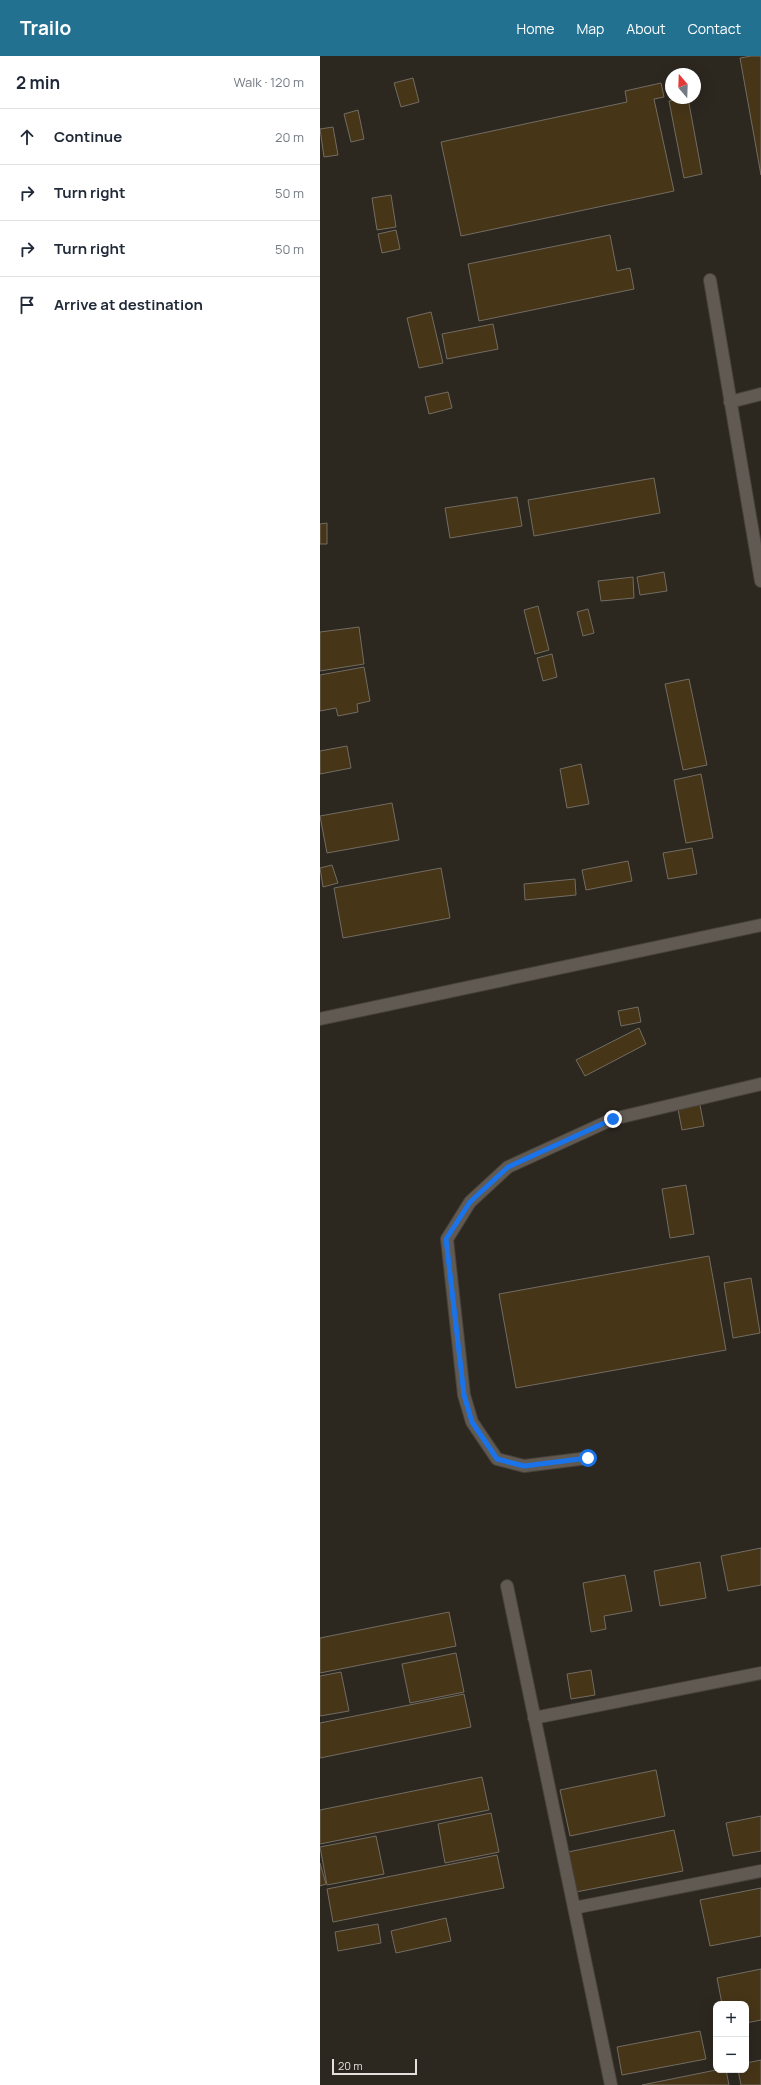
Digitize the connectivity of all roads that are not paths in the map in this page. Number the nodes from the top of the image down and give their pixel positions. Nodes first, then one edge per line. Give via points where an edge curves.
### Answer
1 (710, 280) dead end
2 (761, 394) edge
3 (730, 402) junction
4 (761, 581) edge
5 (761, 926) edge
6 (320, 1019) edge
7 (761, 1084) edge
8 (588, 1458) dead end
9 (507, 1586) dead end
10 (761, 1673) edge
11 (534, 1718) junction
12 (761, 1871) edge
13 (574, 1908) junction
14 (611, 2085) edge

1 - 3 street
2 - 3 street
3 - 4 street
5 - 6 street
7 - 8 street via 613,1119 508,1167 470,1202 446,1239 464,1395 472,1422 497,1459 524,1466
9 - 11 street
10 - 11 street
11 - 13 street
12 - 13 street
13 - 14 street

